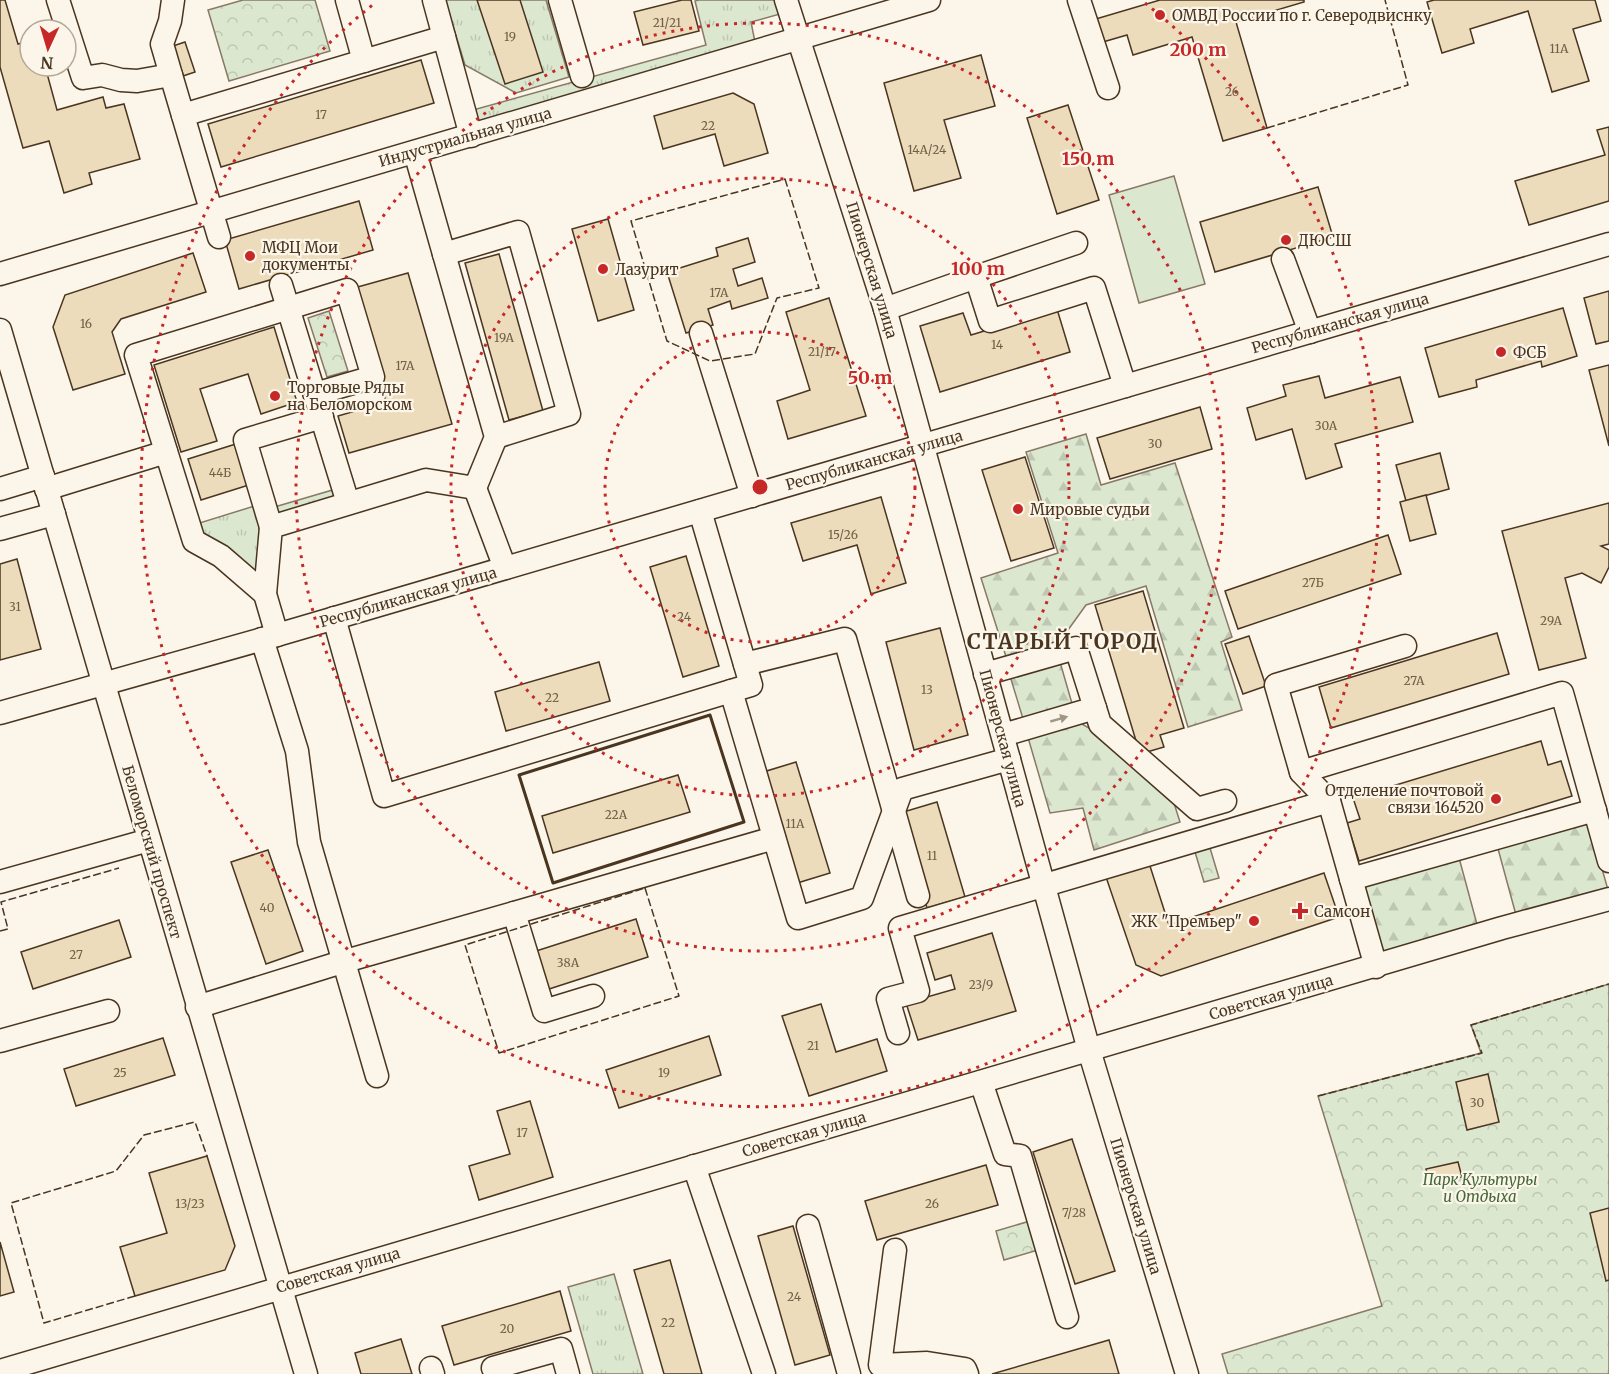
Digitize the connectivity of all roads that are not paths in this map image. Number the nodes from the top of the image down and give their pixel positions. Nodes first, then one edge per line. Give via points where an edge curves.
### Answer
1 (58, 0) edge
2 (173, 0) edge
3 (347, 0) edge
4 (434, 0) edge
5 (560, 0) edge
6 (786, 0) edge
7 (929, 0) edge
8 (1079, 0) edge
9 (444, 37) junction
10 (798, 39) junction
11 (363, 61) junction
12 (171, 75) junction
13 (582, 76) dead end
14 (1108, 88) dead end
15 (183, 115) junction
16 (471, 136) junction
17 (415, 152) junction
18 (211, 211) junction
19 (219, 237) dead end
20 (1076, 243) dead end
21 (1609, 244) edge
22 (444, 254) junction
23 (1283, 259) dead end
24 (0, 274) edge
25 (976, 277) junction
26 (281, 285) dead end
27 (288, 308) junction
28 (885, 309) junction
29 (0, 330) edge
30 (1310, 332) junction
31 (701, 333) dead end
32 (1125, 387) junction
33 (315, 394) junction
34 (322, 417) junction
35 (496, 437) junction
36 (922, 446) junction
37 (166, 452) junction
38 (44, 483) junction
39 (475, 488) junction
40 (0, 489) edge
41 (752, 496) junction
42 (348, 503) junction
43 (700, 511) junction
44 (54, 514) junction
45 (271, 527) junction
46 (0, 529) edge
47 (505, 568) junction
48 (265, 594) junction
49 (334, 618) junction
50 (270, 637) junction
51 (1405, 646) dead end
52 (745, 664) junction
53 (986, 674) junction
54 (103, 684) junction
55 (731, 691) junction
56 (1095, 708) junction
57 (0, 713) edge
58 (1002, 735) junction
59 (1009, 759) junction
60 (1301, 772) junction
61 (895, 789) junction
62 (1225, 801) dead end
63 (1329, 801) junction
64 (1595, 810) junction
65 (894, 811) junction
66 (774, 838) junction
67 (149, 840) junction
68 (1609, 861) edge
69 (1351, 879) junction
70 (0, 882) edge
71 (1044, 885) junction
72 (918, 896) dead end
73 (1609, 899) edge
74 (514, 913) junction
75 (342, 962) junction
76 (1376, 967) junction
77 (593, 996) dead end
78 (197, 1007) junction
79 (108, 1011) dead end
80 (898, 1033) dead end
81 (0, 1041) edge
82 (1089, 1050) junction
83 (377, 1076) dead end
84 (981, 1082) junction
85 (694, 1166) junction
86 (808, 1226) dead end
87 (895, 1250) dead end
88 (280, 1287) junction
89 (1067, 1317) dead end
90 (493, 1368) dead end
91 (881, 1370) edge
92 (0, 1371) edge
93 (306, 1374) edge
94 (568, 1374) edge
95 (764, 1374) edge
96 (850, 1374) edge
97 (967, 1374) edge
98 (1187, 1374) edge

1 - 12 street via 83,78 102,75 136,81
2 - 12 street via 162,44
3 - 11 street
4 - 9 street
5 - 13 street
6 - 10 street, Пионерская улица
7 - 10 street, Индустриальная улица
8 - 14 street
9 - 11 street
9 - 16 street
10 - 16 street, Индустриальная улица
10 - 28 street, Пионерская улица
11 - 15 street
12 - 15 street
15 - 18 street
16 - 17 street, Индустриальная улица
17 - 18 street, Индустриальная улица
17 - 22 street
18 - 19 street
18 - 24 street, Индустриальная улица
20 - 25 street
21 - 30 street, Республиканская улица
22 - 35 street
22 - 35 street via 518,232 569,414
23 - 30 street
25 - 28 street
25 - 32 street via 990,321 1094,288
26 - 27 street
27 - 33 street
27 - 33 street via 347,290 373,377
27 - 37 street via 136,355
28 - 36 street, Пионерская улица
29 - 38 street, Беломорский проспект
30 - 32 street, Республиканская улица
31 - 41 street
32 - 36 street, Республиканская улица
33 - 34 street
34 - 42 street
34 - 45 street via 244,440
35 - 39 street
36 - 41 street, Республиканская улица
36 - 53 street, Пионерская улица
37 - 38 street
37 - 48 street via 194,541 221,556
38 - 40 street
38 - 44 street, Беломорский проспект
39 - 42 street via 426,480
39 - 47 street
41 - 43 street, Республиканская улица
42 - 45 street
43 - 47 street, Республиканская улица
43 - 52 street
44 - 46 street
44 - 54 street, Беломорский проспект
45 - 48 street
47 - 49 street, Республиканская улица
48 - 50 street
49 - 50 street, Республиканская улица
49 - 55 street via 384,796
50 - 54 street, Республиканская улица
50 - 75 street via 297,751 309,842
51 - 60 street via 1276,685
52 - 55 street via 751,685
52 - 61 street via 845,639
53 - 56 street via 1076,648
53 - 58 street, Пионерская улица
54 - 57 street, Республиканская улица
54 - 67 street, Беломорский проспект
55 - 66 street
58 -> 56 street
56 - 62 street via 1100,724 1197,809
58 - 59 street, Пионерская улица
59 - 61 street
59 - 71 street, Пионерская улица
60 - 63 street
60 - 64 street via 1562,693
61 - 65 street
63 - 69 street
63 - 71 street
64 - 68 street
64 - 69 street
65 - 66 street via 862,898 798,918
65 - 72 street
66 - 74 street
67 - 70 street
67 - 78 street, Беломорский проспект
69 - 76 street
71 - 80 street via 900,928 918,991 888,999
71 - 82 street, Пионерская улица
73 - 76 street, Советская улица
74 - 75 street
74 - 77 street via 544,1011
75 - 78 street
75 - 83 street
76 - 82 street, Советская улица
78 - 88 street, Беломорский проспект
79 - 81 street
82 - 84 street, Советская улица
82 - 98 street, Пионерская улица
84 - 85 street, Советская улица
84 - 89 street via 1005,1154 1020,1156
85 - 88 street, Советская улица
85 - 95 street
86 - 96 street
87 - 91 street
88 - 92 street, Советская улица
88 - 93 street, Беломорский проспект
90 - 94 street via 561,1349
91 - 96 street
91 - 97 street via 927,1363 965,1369

